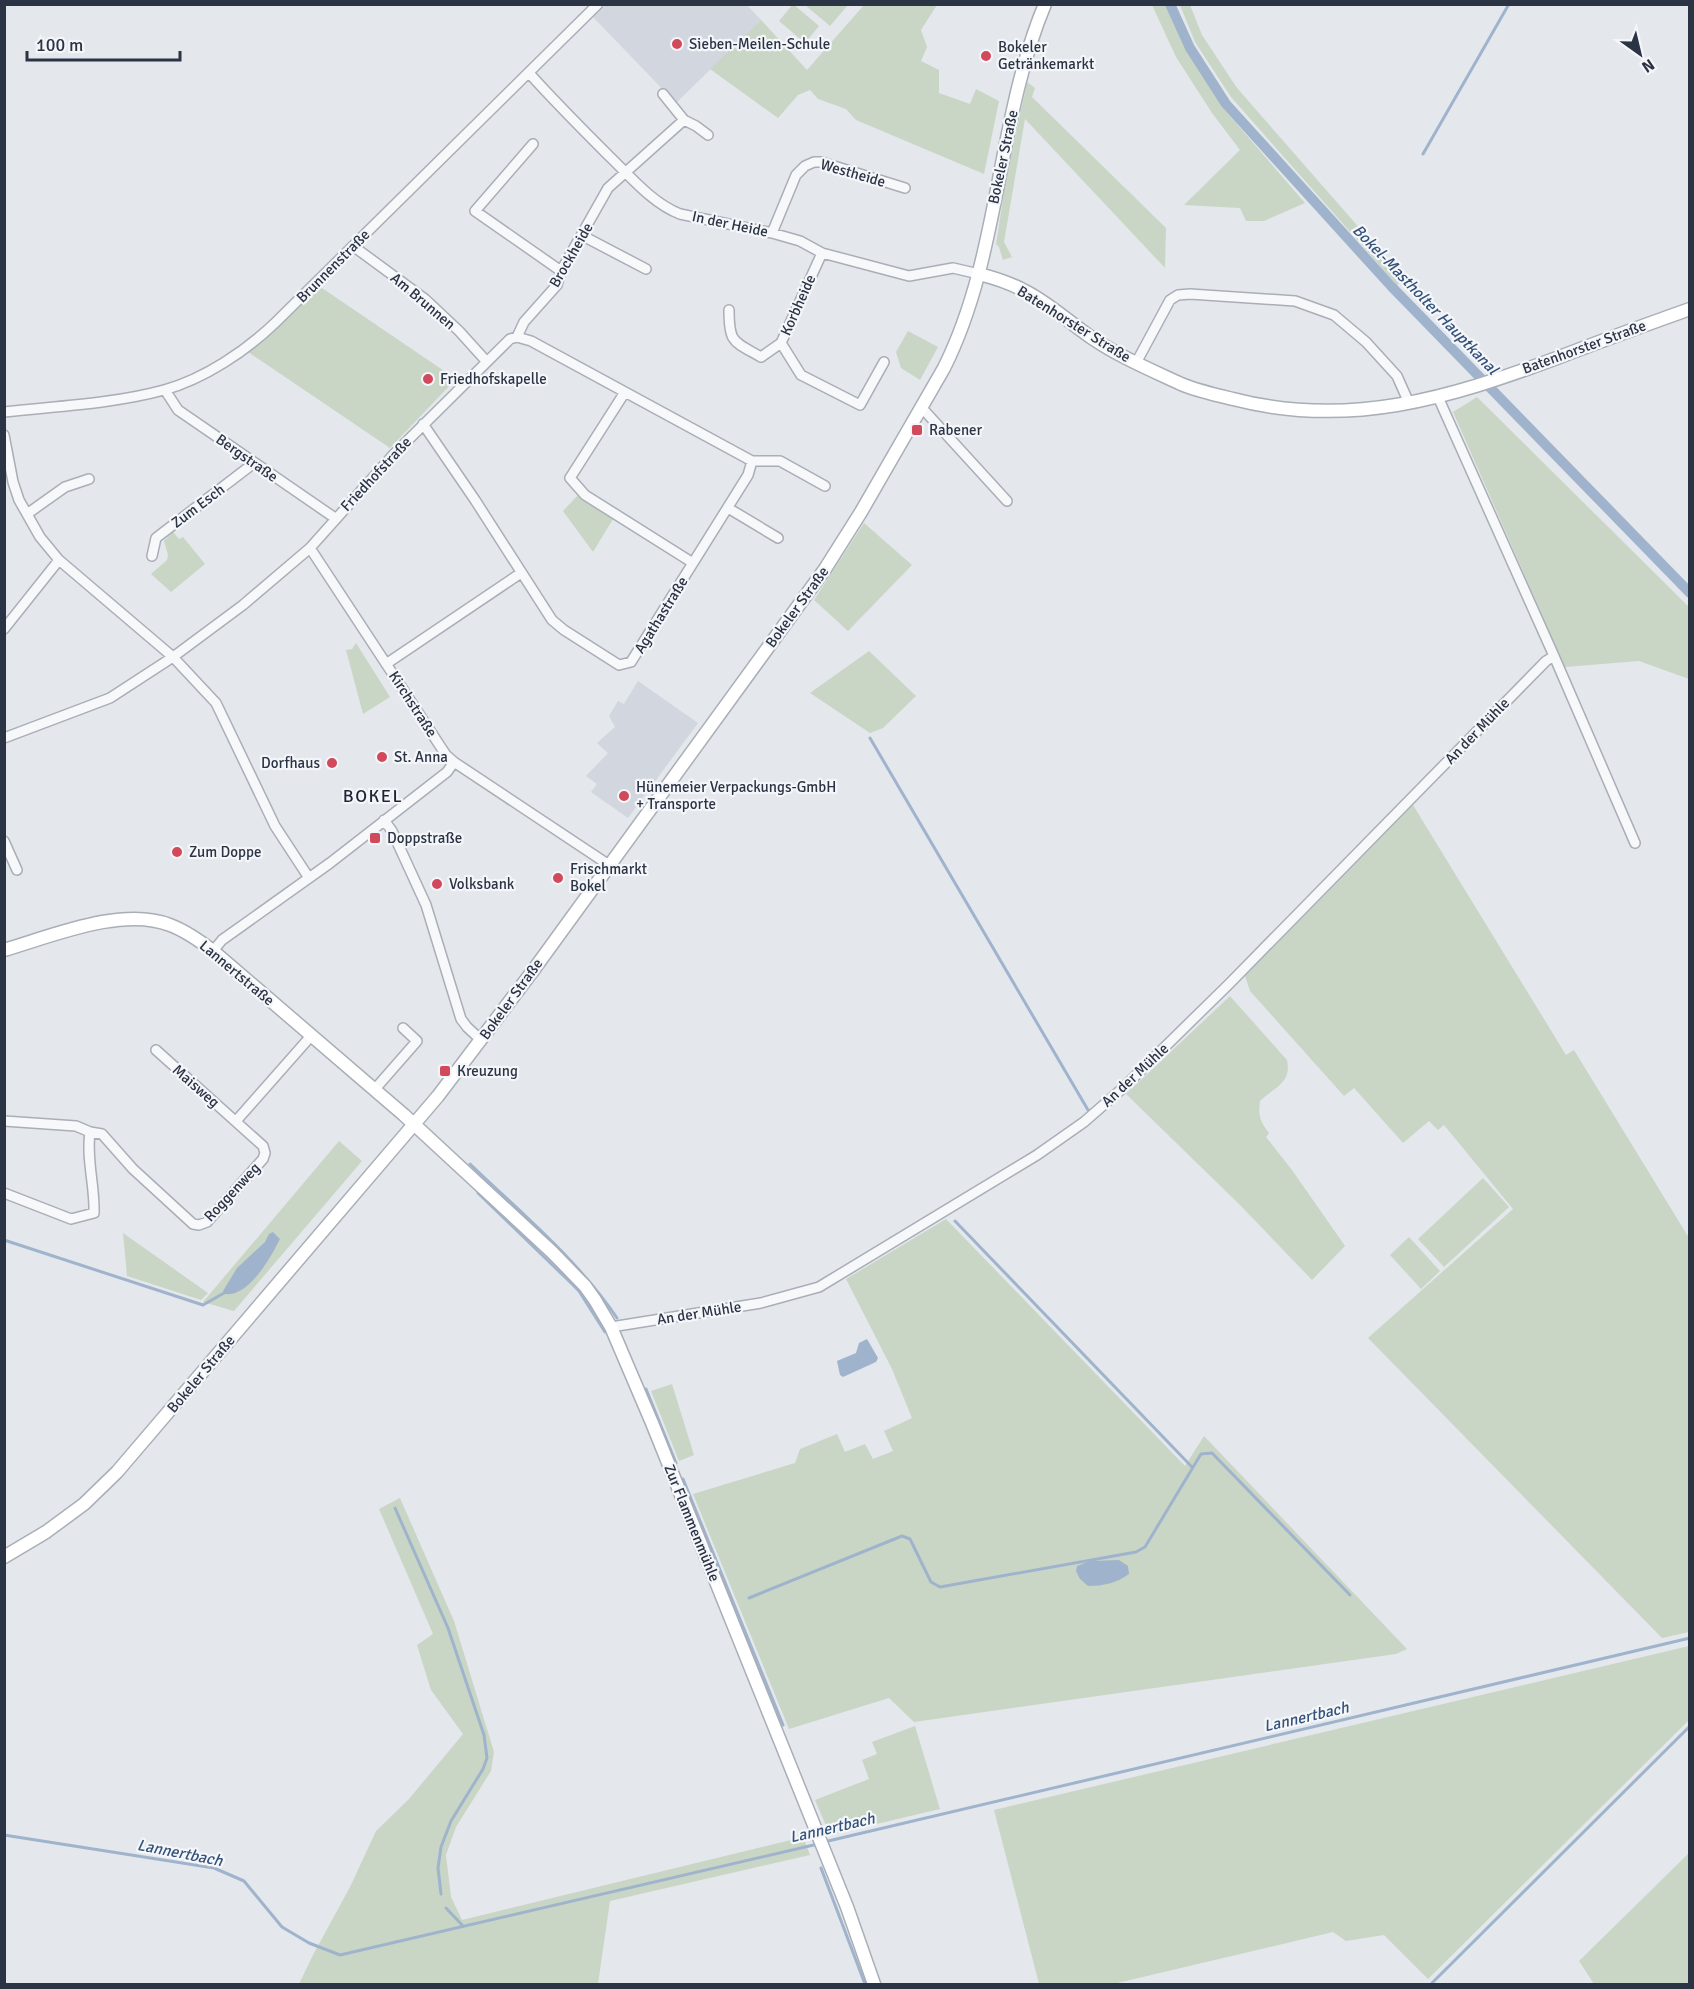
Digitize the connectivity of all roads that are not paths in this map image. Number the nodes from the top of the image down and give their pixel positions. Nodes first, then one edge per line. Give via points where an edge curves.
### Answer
1 (598, 4) edge
2 (1045, 4) edge
3 (529, 74) junction
4 (663, 94) dead end
5 (684, 120) junction
6 (708, 135) dead end
7 (533, 144) dead end
8 (625, 172) junction
9 (905, 188) dead end
10 (772, 233) junction
11 (583, 236) junction
12 (353, 246) junction
13 (822, 253) junction
14 (646, 269) dead end
15 (561, 271) junction
16 (978, 274) junction
17 (1689, 309) edge
18 (729, 310) dead end
19 (517, 337) junction
20 (781, 343) junction
21 (488, 362) junction
22 (884, 362) dead end
23 (1136, 363) junction
24 (165, 390) junction
25 (625, 392) junction
26 (1438, 397) junction
27 (1409, 403) junction
28 (921, 408) junction
29 (4, 412) edge
30 (423, 424) junction
31 (4, 435) edge
32 (752, 461) junction
33 (254, 463) junction
34 (89, 479) dead end
35 (825, 486) dead end
36 (1007, 501) dead end
37 (728, 508) junction
38 (27, 514) junction
39 (335, 518) junction
40 (778, 538) dead end
41 (310, 548) junction
42 (152, 556) dead end
43 (59, 560) junction
44 (693, 563) junction
45 (521, 573) junction
46 (4, 628) edge
47 (1554, 656) junction
48 (173, 657) junction
49 (387, 664) junction
50 (4, 738) edge
51 (454, 762) junction
52 (384, 820) junction
53 (4, 841) edge
54 (1635, 843) dead end
55 (609, 865) junction
56 (17, 870) dead end
57 (309, 878) junction
58 (4, 950) edge
59 (213, 951) junction
60 (403, 1028) dead end
61 (310, 1036) junction
62 (482, 1040) junction
63 (156, 1050) dead end
64 (375, 1089) junction
65 (4, 1121) edge
66 (236, 1121) junction
67 (414, 1124) junction
68 (90, 1132) junction
69 (4, 1193) edge
70 (611, 1327) junction
71 (4, 1557) edge
72 (874, 1984) edge

1 - 3 street, Brunnenstraße
2 - 16 street, Bokeler Straße via 1019,84
3 - 8 street, In der Heide
3 - 12 street, Brunnenstraße
4 - 5 street
5 - 6 street
5 - 8 street, Brockheide
7 - 15 street via 475,211
8 - 10 street, In der Heide via 669,210
8 - 11 street, Brockheide via 609,188
9 - 10 street, Westheide via 814,162 796,175
10 - 13 street, In der Heide
11 - 14 street
11 - 15 street, Brockheide
12 - 21 street, Am Brunnen via 425,299
12 - 24 street, Brunnenstraße via 242,351 210,371
13 - 16 street, In der Heide via 909,276 953,268
13 - 20 street, Korbheide
15 - 19 street, Brockheide via 557,285 524,322
16 - 23 street, Batenhorster Straße via 1027,291 1094,339
16 - 28 street, Bokeler Straße via 955,346
17 - 26 street, Batenhorster Straße via 1502,378
18 - 20 street, Korbheide via 729,331 734,342 760,357
19 - 21 street, Friedhofstraße via 510,339
19 - 25 street
20 - 22 street via 801,375 860,405
21 - 30 street, Friedhofstraße
23 - 27 street, Batenhorster Straße via 1193,389 1259,406 1329,411
23 - 27 street, Batenhorster Straße via 1170,300 1179,295 1295,301 1334,315 1366,342 1396,376
24 - 29 street, Brunnenstraße via 122,399
24 - 33 street, Bergstraße via 178,410
25 - 32 street
25 - 44 street, Agathastraße via 570,478 585,495
26 - 27 street, Batenhorster Straße
26 - 47 street
28 - 36 street
28 - 55 street, Bokeler Straße via 825,569
30 - 39 street, Friedhofstraße
30 - 45 street, Agathastraße
31 - 38 street via 13,482
32 - 35 street via 780,461
32 - 37 street
33 - 39 street, Bergstraße
33 - 42 street, Zum Esch via 156,538
34 - 38 street via 64,487
37 - 40 street
37 - 44 street
38 - 43 street
39 - 41 street, Friedhofstraße
41 - 48 street, Friedhofstraße
41 - 49 street, Kirchstraße
43 - 46 street
43 - 48 street
44 - 45 street, Agathastraße via 630,662 619,665 552,620
45 - 49 street
47 - 54 street
47 - 70 street, An der Mühle via 1123,1088 1037,1155 819,1287 761,1303
48 - 50 street, Friedhofstraße via 111,698
48 - 57 street via 216,703 275,826
49 - 51 street, Kirchstraße
51 - 52 street via 447,772
51 - 55 street, Kirchstraße
52 - 57 street
52 - 62 street via 426,905 461,1019
53 - 56 street
55 - 62 street, Bokeler Straße
57 - 59 street via 222,940
58 - 59 street, Lannertstraße via 128,918 171,925
59 - 61 street, Lannertstraße
60 - 64 street via 417,1041
61 - 64 street, Lannertstraße
61 - 66 street
62 - 67 street, Bokeler Straße
63 - 66 street, Maisweg
64 - 67 street, Lannertstraße
65 - 68 street, Roggenweg via 76,1126
66 - 68 street, Roggenweg via 263,1146 263,1159 207,1222 199,1226 133,1168 102,1134
67 - 70 street, Zur Flammenmühle via 575,1275
67 - 71 street, Bokeler Straße via 117,1472 84,1504
68 - 69 street via 94,1213 71,1219
70 - 72 street, Zur Flammenmühle via 817,1833

